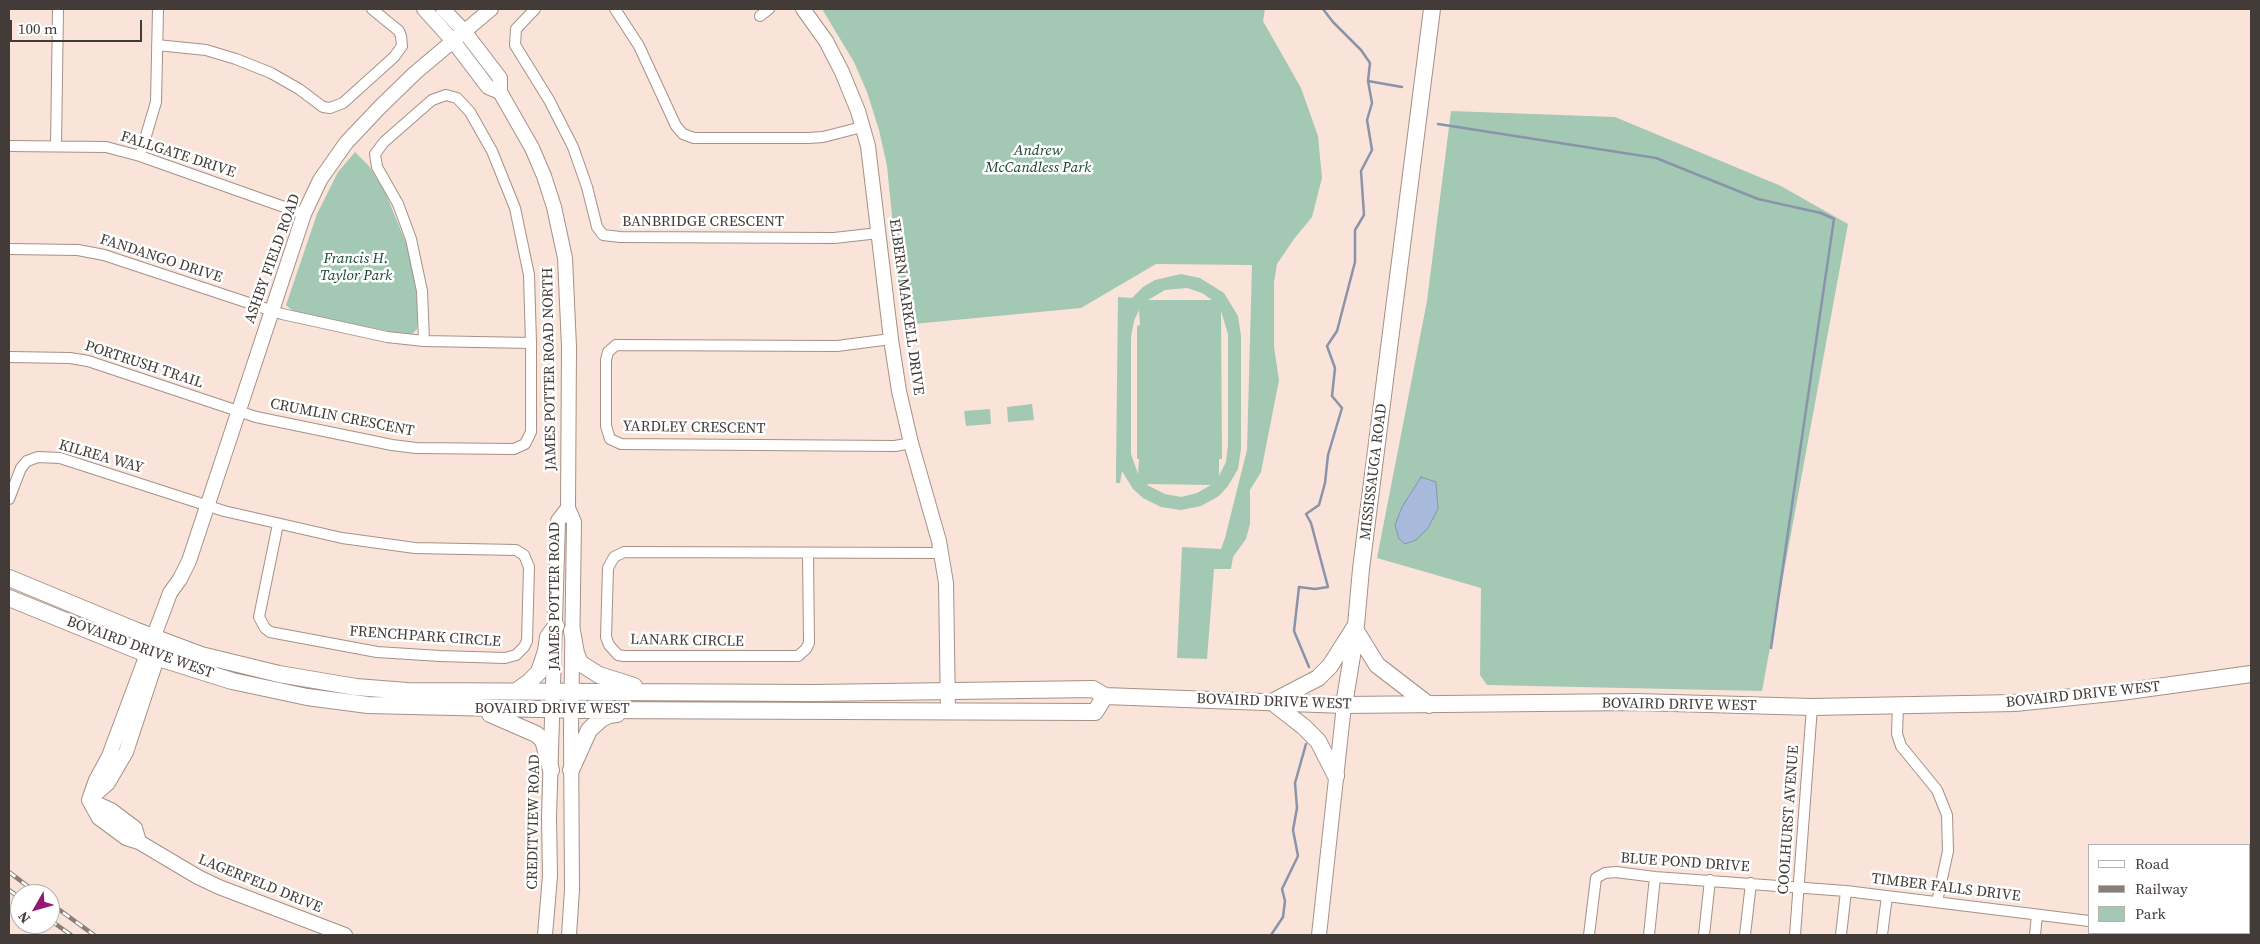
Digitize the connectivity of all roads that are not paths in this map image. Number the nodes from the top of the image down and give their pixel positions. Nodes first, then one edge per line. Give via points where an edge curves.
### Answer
1 (58, 9) edge
2 (158, 9) edge
3 (372, 9) edge
4 (424, 9) edge
5 (443, 9) edge
6 (491, 9) edge
7 (534, 9) edge
8 (615, 9) edge
9 (769, 9) edge
10 (803, 9) edge
11 (1432, 9) edge
12 (760, 16) dead end
13 (464, 32) junction
14 (453, 41) junction
15 (158, 45) junction
16 (500, 92) junction
17 (862, 127) junction
18 (9, 146) edge
19 (56, 146) junction
20 (140, 156) junction
21 (304, 214) junction
22 (879, 233) junction
23 (9, 249) edge
24 (272, 311) junction
25 (890, 339) junction
26 (424, 342) junction
27 (531, 343) junction
28 (9, 357) edge
29 (238, 411) junction
30 (911, 443) junction
31 (9, 499) edge
32 (207, 506) junction
33 (568, 508) junction
34 (278, 524) junction
35 (808, 553) junction
36 (942, 553) junction
37 (9, 578) edge
38 (9, 598) edge
39 (556, 626) junction
40 (1356, 628) junction
41 (572, 631) junction
42 (159, 639) junction
43 (153, 656) junction
44 (2251, 674) edge
45 (948, 690) junction
46 (515, 692) junction
47 (554, 692) junction
48 (571, 692) junction
49 (658, 692) junction
50 (1105, 696) junction
51 (1272, 702) junction
52 (1344, 705) junction
53 (1429, 705) junction
54 (1898, 706) junction
55 (1812, 707) junction
56 (476, 709) junction
57 (553, 710) junction
58 (571, 710) junction
59 (644, 710) junction
60 (948, 711) junction
61 (551, 770) junction
62 (571, 770) junction
63 (1336, 776) junction
64 (1655, 877) junction
65 (1710, 880) junction
66 (1751, 883) junction
67 (1800, 886) junction
68 (1846, 890) junction
69 (1887, 896) junction
70 (1937, 902) junction
71 (2037, 915) junction
72 (2088, 921) edge
73 (345, 935) edge
74 (545, 935) edge
75 (568, 935) edge
76 (1318, 935) edge
77 (1589, 935) edge
78 (1649, 935) edge
79 (1704, 935) edge
80 (1745, 935) edge
81 (1795, 935) edge
82 (1841, 935) edge
83 (1882, 935) edge
84 (2035, 935) edge

1 - 19 street
2 - 15 street
3 - 15 street via 399,31 402,46 343,102 330,108 323,107 270,73 236,58 206,50
4 - 14 street
5 - 13 street
6 - 13 street, ASHBY FIELD ROAD
7 - 22 street, BANBRIDGE CRESCENT via 516,28 515,45 549,100 573,148 602,235 834,238
8 - 17 street via 639,46 682,134 694,138 808,138
9 - 12 street
10 - 17 street, ELBERN MARKELL DRIVE via 839,65
11 - 40 main road, MISSISSAUGA ROAD
13 - 14 street, ASHBY FIELD ROAD
13 - 16 street via 500,78
14 - 16 street via 488,87
14 - 21 street, ASHBY FIELD ROAD via 396,90 352,136 326,170
15 - 20 street via 155,111
16 - 33 street, JAMES POTTER ROAD NORTH via 544,176 565,258 569,347
17 - 22 street, ELBERN MARKELL DRIVE via 872,172
18 - 19 street, FALLGATE DRIVE
19 - 20 street, FALLGATE DRIVE via 106,148
20 - 21 street, FALLGATE DRIVE
21 - 24 street, ASHBY FIELD ROAD
22 - 25 street, ELBERN MARKELL DRIVE
23 - 24 street, FANDANGO DRIVE via 78,250 104,255
24 - 26 street
24 - 29 street, ASHBY FIELD ROAD
25 - 30 street, ELBERN MARKELL DRIVE
25 - 30 street, YARDLEY CRESCENT via 826,346 616,345 608,352 606,360 606,426 610,439 621,444 895,446
26 - 27 street
26 - 27 street via 422,291 411,239 398,204 377,167 375,154 384,142 432,100 446,95 458,98 470,112 492,150 515,208 527,262
27 - 29 street, CRUMLIN CRESCENT via 531,432 527,442 518,448 392,445
28 - 29 street, PORTRUSH TRAIL via 88,361
29 - 32 street, ASHBY FIELD ROAD
30 - 36 street, ELBERN MARKELL DRIVE
31 - 32 street, KILREA WAY via 24,464 31,458 48,457 70,460
32 - 34 street, FRENCHPARK CIRCLE
32 - 42 street, ASHBY FIELD ROAD via 180,579 179,596
33 - 39 street, JAMES POTTER ROAD via 558,520
33 - 41 street, JAMES POTTER ROAD via 574,522
34 - 34 street, FRENCHPARK CIRCLE via 395,546 521,551 529,567 527,641 516,655 505,658 440,656 377,652 270,632 260,617
35 - 35 street, LANARK CIRCLE via 618,554 608,568 606,637 609,645 618,655 624,656 798,656 809,643
35 - 36 street, LANARK CIRCLE
36 - 45 street, ELBERN MARKELL DRIVE via 947,606
37 - 42 main road, BOVAIRD DRIVE WEST
38 - 43 main road, BOVAIRD DRIVE WEST
39 - 46 main road via 548,637 539,672
39 - 47 street, JAMES POTTER ROAD
40 - 51 main road via 1318,678
40 - 52 main road, MISSISSAUGA ROAD
40 - 53 main road via 1377,665
41 - 48 street, JAMES POTTER ROAD
41 - 49 main road via 580,663 588,669 617,682
42 - 43 street, ASHBY FIELD ROAD
42 - 46 main road, BOVAIRD DRIVE WEST via 245,667 356,687
43 - 56 main road, BOVAIRD DRIVE WEST via 232,682 307,697 368,706
43 - 73 street, LAGERFELD DRIVE via 129,699 89,800 99,818 126,838 139,842 176,866 219,887
44 - 54 main road, BOVAIRD DRIVE WEST via 2015,703
45 - 49 main road, BOVAIRD DRIVE WEST
45 - 50 main road, BOVAIRD DRIVE WEST via 1093,689
45 - 60 street, ELBERN MARKELL DRIVE
46 - 47 main road, BOVAIRD DRIVE WEST
47 - 48 main road, BOVAIRD DRIVE WEST
47 - 57 street, JAMES POTTER ROAD
48 - 49 main road, BOVAIRD DRIVE WEST
48 - 58 street, JAMES POTTER ROAD
50 - 51 main road, BOVAIRD DRIVE WEST
50 - 60 main road, BOVAIRD DRIVE WEST via 1095,712
51 - 52 main road, BOVAIRD DRIVE WEST
51 - 63 main road via 1318,741
52 - 53 main road, BOVAIRD DRIVE WEST
52 - 63 street, MISSISSAUGA ROAD
53 - 55 main road, BOVAIRD DRIVE WEST via 1638,702
54 - 55 main road, BOVAIRD DRIVE WEST
54 - 70 street via 1897,734 1902,746 1938,790 1947,815 1948,851
55 - 67 street, COOLHURST AVENUE
56 - 57 main road, BOVAIRD DRIVE WEST
56 - 61 main road via 536,734 543,740
57 - 58 main road, BOVAIRD DRIVE WEST
57 - 61 street, CREDITVIEW ROAD
58 - 59 main road, BOVAIRD DRIVE WEST
58 - 62 street
59 - 60 main road, BOVAIRD DRIVE WEST
59 - 62 main road via 601,719 588,730
61 - 74 street, CREDITVIEW ROAD via 550,876
62 - 75 street via 572,890
63 - 76 street, MISSISSAUGA ROAD
64 - 65 street, BLUE POND DRIVE
64 - 77 street, BLUE POND DRIVE via 1616,872 1596,878
64 - 78 street
65 - 66 street, BLUE POND DRIVE
65 - 79 street
66 - 67 street, BLUE POND DRIVE
66 - 80 street
67 - 68 street, TIMBER FALLS DRIVE
67 - 81 street, COOLHURST AVENUE
68 - 69 street, TIMBER FALLS DRIVE
68 - 82 street
69 - 70 street, TIMBER FALLS DRIVE
69 - 83 street
70 - 71 street, TIMBER FALLS DRIVE
71 - 72 street, TIMBER FALLS DRIVE
71 - 84 street

